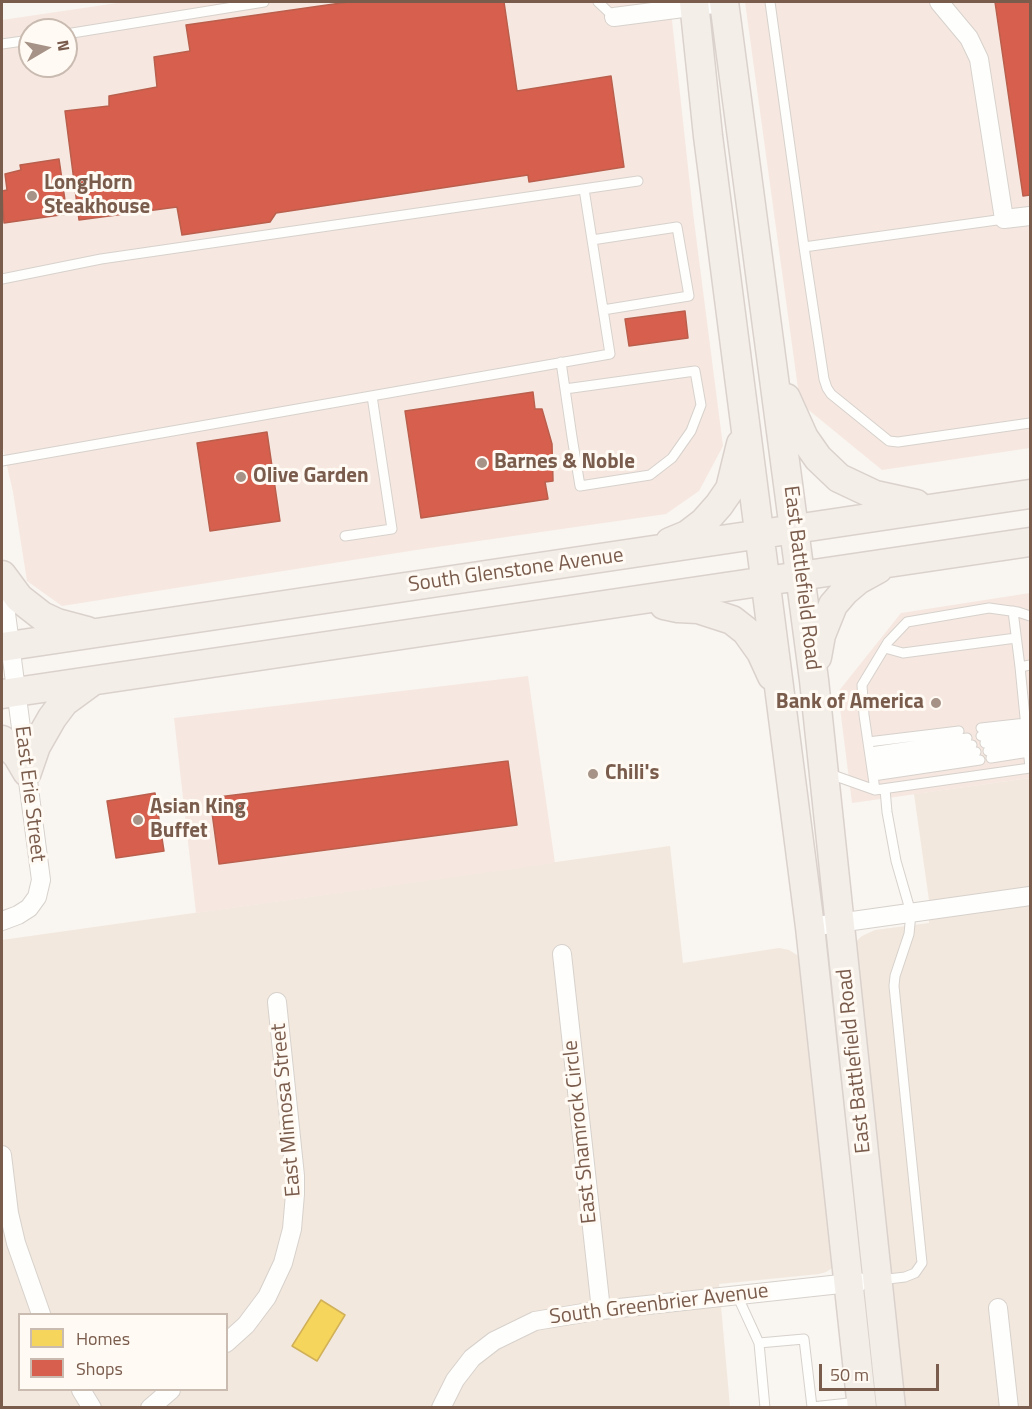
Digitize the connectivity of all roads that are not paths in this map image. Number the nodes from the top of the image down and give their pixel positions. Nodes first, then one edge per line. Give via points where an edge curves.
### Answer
1 (264, 2) edge
2 (598, 2) edge
3 (724, 2) edge
4 (729, 2) edge
5 (770, 2) edge
6 (939, 2) edge
7 (694, 4) edge
8 (614, 16) joint
9 (78, 32) edge
10 (18, 42) edge
11 (2, 44) edge
12 (638, 181) dead end
13 (584, 189) junction
14 (1030, 216) edge
15 (1004, 219) junction
16 (592, 240) junction
17 (804, 247) junction
18 (2, 279) edge
19 (603, 310) junction
20 (561, 362) junction
21 (774, 367) junction
22 (565, 389) junction
23 (372, 396) junction
24 (744, 418) junction
25 (1030, 423) edge
26 (2, 461) edge
27 (1030, 494) edge
28 (942, 507) junction
29 (796, 528) junction
30 (760, 534) junction
31 (345, 536) dead end
32 (1030, 542) edge
33 (646, 552) junction
34 (890, 562) junction
35 (2, 575) edge
36 (802, 575) junction
37 (766, 581) junction
38 (2, 583) edge
39 (642, 599) junction
40 (1013, 611) junction
41 (1030, 616) edge
42 (98, 633) junction
43 (1016, 638) junction
44 (6, 647) edge
45 (885, 648) junction
46 (1030, 665) edge
47 (1020, 667) junction
48 (95, 680) junction
49 (814, 680) junction
50 (9, 693) edge
51 (780, 694) junction
52 (959, 731) dead end
53 (1028, 737) edge
54 (2, 740) edge
55 (985, 743) junction
56 (871, 760) junction
57 (1030, 768) edge
58 (27, 772) junction
59 (825, 772) junction
60 (880, 790) junction
61 (1030, 896) edge
62 (911, 913) junction
63 (2, 921) edge
64 (840, 923) junction
65 (810, 927) junction
66 (562, 954) dead end
67 (278, 1002) dead end
68 (2, 1155) edge
69 (879, 1280) junction
70 (849, 1283) junction
71 (738, 1295) junction
72 (998, 1308) dead end
73 (601, 1310) junction
74 (41, 1313) edge
75 (228, 1341) edge
76 (759, 1343) junction
77 (82, 1391) edge
78 (169, 1391) edge
79 (862, 1405) edge
80 (92, 1407) edge
81 (150, 1407) edge
82 (441, 1407) edge
83 (765, 1407) edge
84 (812, 1407) edge
85 (891, 1407) edge
86 (1008, 1407) edge

1 - 9 lane
2 - 8 lane
3 - 4 street
3 - 7 street
3 - 21 main road, East Battlefield Road
5 - 17 lane
6 - 15 street via 969,38 979,58
7 - 8 street
7 - 24 main road, East Battlefield Road
10 - 11 lane
12 - 13 lane
13 - 16 lane
13 - 18 lane via 101,259
14 - 15 street
15 - 17 lane
16 - 19 lane
16 - 19 lane via 677,227 689,296
17 - 25 lane via 827,388 889,441
19 - 20 lane via 610,354
20 - 22 lane
20 - 23 lane
21 - 28 main road via 804,438 839,478 874,495
21 - 29 main road, East Battlefield Road
22 - 22 lane via 580,486 650,475 672,458 691,431 701,405 695,371
23 - 26 lane
23 - 31 lane via 392,529
24 - 30 main road, East Battlefield Road
24 - 33 main road via 741,452 730,489 719,505 687,535
27 - 28 main road, South Glenstone Avenue
28 - 29 main road, South Glenstone Avenue
29 - 30 main road, South Glenstone Avenue
29 - 36 main road, East Battlefield Road
30 - 33 main road, South Glenstone Avenue
30 - 37 main road, East Battlefield Road
32 - 34 main road
33 - 42 main road, South Glenstone Avenue
34 - 36 main road
34 - 49 main road via 858,580 833,605 821,635
35 - 42 main road via 19,598 42,616
36 - 37 main road
36 - 49 main road, East Battlefield Road
37 - 39 main road
37 - 51 main road, East Battlefield Road
38 - 44 street, East Erie Street
39 - 48 main road
39 - 51 main road via 699,609 732,620 761,652
40 - 41 lane
40 - 43 lane
40 - 45 lane via 989,608 907,622
42 - 44 main road, South Glenstone Avenue
43 - 45 lane via 903,653
43 - 47 lane
44 - 50 street, East Erie Street
45 - 56 lane via 862,685
46 - 47 lane
47 - 53 lane
48 - 50 main road
48 - 58 main road via 58,710 36,746
49 - 59 main road, East Battlefield Road
50 - 58 street, East Erie Street
51 - 65 main road, East Battlefield Road
52 - 56 lane
53 - 55 lane
53 - 55 lane
53 - 55 lane
53 - 57 lane
54 - 58 main road
56 - 56 lane via 974,749
56 - 60 lane
57 - 60 lane
58 - 63 street, East Erie Street via 41,880 37,897 24,912
59 - 60 lane
59 - 64 main road, East Battlefield Road
60 - 62 lane
61 - 62 street
62 - 64 street
62 - 69 lane via 894,986 922,1263 915,1273 905,1277
64 - 65 street
64 - 69 main road, East Battlefield Road
65 - 70 main road, East Battlefield Road
66 - 73 street, East Shamrock Circle
67 - 75 street, East Mimosa Street via 295,1176 292,1229 283,1263 267,1297
68 - 74 street via 16,1243
69 - 70 street, South Greenbrier Avenue
69 - 85 main road, East Battlefield Road
70 - 71 street, South Greenbrier Avenue
70 - 79 main road, East Battlefield Road
71 - 73 street, South Greenbrier Avenue
71 - 76 lane
72 - 86 street
73 - 82 street, South Greenbrier Avenue via 535,1321 494,1341 463,1369
76 - 83 lane
76 - 84 lane via 804,1339
77 - 80 street
78 - 81 street
79 - 84 lane

